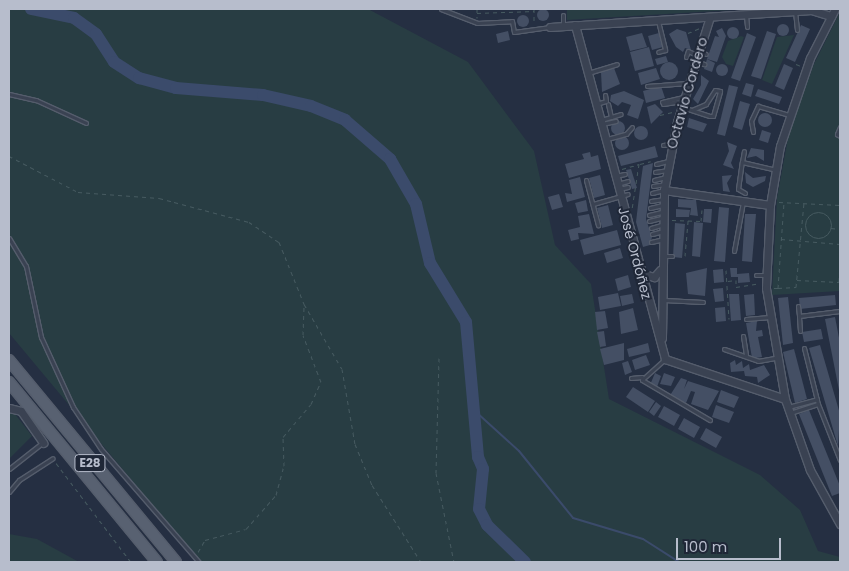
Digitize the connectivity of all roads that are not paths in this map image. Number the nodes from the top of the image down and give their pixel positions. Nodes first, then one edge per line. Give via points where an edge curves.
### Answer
1 (440, 9) edge
2 (835, 9) edge
3 (795, 11) junction
4 (563, 14) dead end
5 (746, 14) junction
6 (831, 16) junction
7 (710, 17) junction
8 (658, 20) junction
9 (575, 25) junction
10 (550, 26) joint
11 (564, 26) junction
12 (747, 27) dead end
13 (797, 30) dead end
14 (658, 52) dead end
15 (706, 54) dead end
16 (697, 56) junction
17 (686, 57) dead end
18 (617, 64) dead end
19 (704, 64) dead end
20 (588, 73) junction
21 (688, 83) junction
22 (647, 86) dead end
23 (9, 94) edge
24 (604, 95) dead end
25 (662, 103) dead end
26 (596, 104) junction
27 (608, 104) dead end
28 (684, 106) junction
29 (621, 114) dead end
30 (788, 114) junction
31 (611, 117) junction
32 (616, 121) dead end
33 (601, 122) junction
34 (86, 124) dead end
35 (632, 127) dead end
36 (840, 127) edge
37 (753, 132) dead end
38 (838, 135) edge
39 (605, 140) junction
40 (672, 144) junction
41 (663, 145) dead end
42 (744, 151) dead end
43 (669, 160) junction
44 (655, 162) road end
45 (742, 162) junction
46 (776, 170) junction
47 (655, 172) dead end
48 (625, 174) dead end
49 (586, 180) dead end
50 (654, 180) dead end
51 (666, 180) junction
52 (628, 181) dead end
53 (653, 186) dead end
54 (617, 187) junction
55 (628, 187) dead end
56 (652, 193) dead end
57 (745, 193) dead end
58 (628, 194) dead end
59 (651, 201) dead end
60 (743, 202) junction
61 (770, 203) junction
62 (593, 204) junction
63 (650, 208) dead end
64 (649, 215) dead end
65 (661, 219) junction
66 (649, 221) dead end
67 (598, 225) dead end
68 (651, 228) dead end
69 (652, 234) dead end
70 (9, 238) edge
71 (651, 242) dead end
72 (734, 251) dead end
73 (660, 256) junction
74 (672, 256) dead end
75 (660, 270) junction
76 (640, 273) junction
77 (756, 275) dead end
78 (766, 282) junction
79 (661, 300) junction
80 (703, 302) dead end
81 (798, 306) dead end
82 (840, 311) edge
83 (799, 316) junction
84 (768, 317) junction
85 (746, 319) dead end
86 (800, 331) dead end
87 (743, 336) dead end
88 (662, 348) junction
89 (804, 348) dead end
90 (724, 349) dead end
91 (746, 356) junction
92 (775, 358) junction
93 (665, 359) junction
94 (9, 360) edge
95 (642, 377) junction
96 (631, 378) dead end
97 (9, 382) edge
98 (816, 399) junction
99 (818, 404) junction
100 (787, 407) junction
101 (9, 408) edge
102 (710, 420) dead end
103 (43, 442) joint
104 (53, 458) road end
105 (840, 460) edge
106 (9, 468) edge
107 (9, 492) edge
108 (840, 524) edge
109 (157, 562) edge
110 (176, 562) edge
111 (199, 562) edge

1 - 10 lane via 477,24 512,21 514,32
2 - 6 street
3 - 5 street
3 - 6 street
3 - 13 lane
4 - 11 lane
5 - 7 street
5 - 12 lane
6 - 30 street
7 - 8 street
7 - 16 street, Octavio Cordero
8 - 9 street
8 - 14 lane via 666,50
9 - 11 street
9 - 20 street, José Ordóñez
10 - 11 street
15 - 16 lane
16 - 17 lane via 688,51
16 - 19 lane
16 - 21 street, Octavio Cordero
18 - 20 lane
20 - 26 street, José Ordóñez
21 - 22 lane
21 - 28 street, Octavio Cordero
23 - 34 lane via 36,100
24 - 26 lane via 606,101
25 - 28 lane
26 - 33 street, José Ordóñez
27 - 31 lane
28 - 28 lane via 715,116 720,91 715,90 709,102
28 - 40 street, Octavio Cordero
29 - 31 lane
30 - 37 lane via 758,106 752,122
30 - 46 street
31 - 33 lane
32 - 33 lane
33 - 39 street, José Ordóñez
35 - 39 lane via 626,134
36 - 38 lane
39 - 54 street, José Ordóñez via 615,162
40 - 41 lane
40 - 43 street, Octavio Cordero
42 - 45 lane
43 - 44 lane
43 - 51 street, Octavio Cordero
45 - 46 lane
45 - 57 lane via 738,189
46 - 61 street
47 - 51 lane
48 - 54 lane
49 - 62 lane
50 - 51 lane
51 - 53 lane
51 - 56 lane
51 - 60 street
51 - 65 street, Octavio Cordero
52 - 54 lane
54 - 55 lane
54 - 58 lane
54 - 62 lane
54 - 76 street, José Ordóñez
59 - 65 lane
60 - 61 street
60 - 72 lane
61 - 78 street
62 - 67 lane
63 - 65 lane
64 - 65 lane
65 - 66 lane
65 - 68 lane
65 - 69 lane
65 - 71 lane
65 - 73 street, Octavio Cordero
70 - 111 lane via 26,266 41,337 73,407 101,449
73 - 74 lane
73 - 75 street, Octavio Cordero
75 - 76 street via 654,277
75 - 79 street, Octavio Cordero
76 - 88 street, José Ordóñez
77 - 78 lane
78 - 84 street
79 - 80 lane
79 - 88 street, Octavio Cordero
81 - 83 lane
82 - 83 lane
83 - 86 lane
84 - 85 lane
84 - 92 street
87 - 91 lane
88 - 93 street, José Ordóñez
89 - 98 lane
90 - 91 lane
91 - 92 lane via 758,361
92 - 100 street
93 - 95 lane
93 - 100 street
94 - 110 main road, E28
95 - 96 lane
95 - 102 lane via 667,398
97 - 109 main road, E28
98 - 99 lane
98 - 100 lane
99 - 100 lane
99 - 105 lane
100 - 108 street via 810,470
101 - 103 street via 21,411
103 - 106 lane
104 - 107 lane via 19,480

